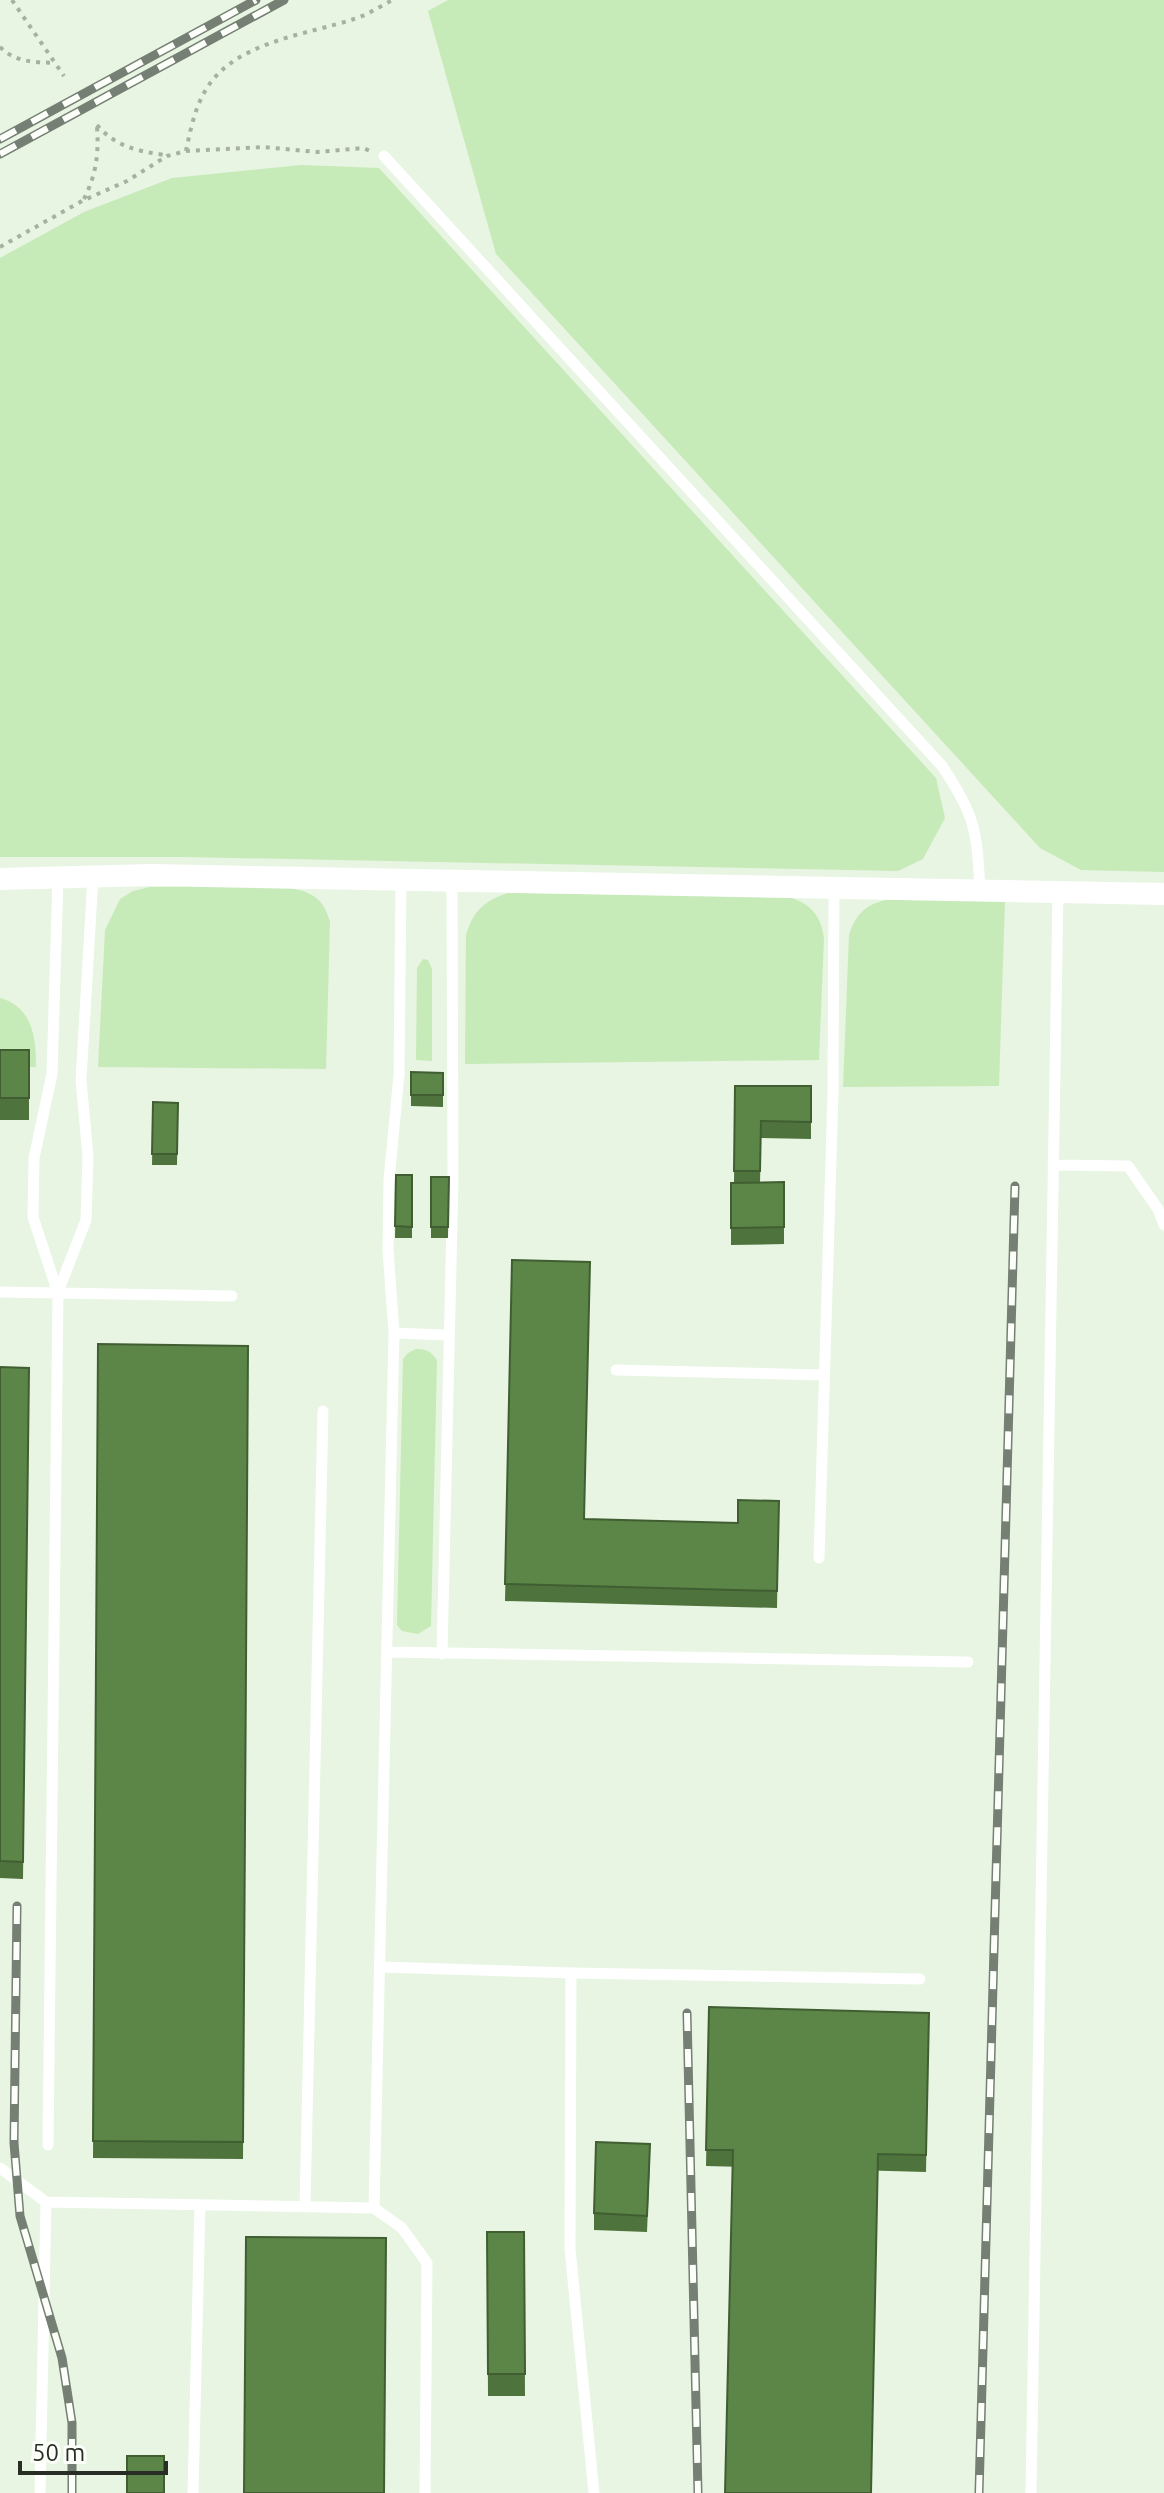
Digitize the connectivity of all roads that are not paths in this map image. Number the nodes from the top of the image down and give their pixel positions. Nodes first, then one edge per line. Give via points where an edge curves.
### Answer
1 (384, 156) road end
2 (93, 877) junction
3 (58, 878) junction
4 (0, 879) edge
5 (401, 882) junction
6 (452, 883) junction
7 (834, 887) junction
8 (980, 891) junction
9 (1058, 893) junction
10 (1164, 894) edge
11 (1053, 1165) junction
12 (1164, 1225) edge
13 (0, 1292) edge
14 (58, 1293) junction
15 (232, 1296) dead end
16 (394, 1333) junction
17 (447, 1335) junction
18 (616, 1370) dead end
19 (823, 1375) junction
20 (323, 1411) dead end
21 (819, 1558) dead end
22 (387, 1652) junction
23 (442, 1654) junction
24 (968, 1662) dead end
25 (380, 1967) junction
26 (571, 1973) junction
27 (920, 1979) dead end
28 (48, 2145) dead end
29 (0, 2168) edge
30 (46, 2202) junction
31 (200, 2205) junction
32 (305, 2206) junction
33 (374, 2208) junction
34 (40, 2493) edge
35 (193, 2493) edge
36 (425, 2493) edge
37 (594, 2493) edge
38 (1031, 2493) edge

1 - 8 lane via 942,766 977,835
2 - 3 street
2 - 5 street
2 - 14 lane via 81,1080 88,1157 86,1220
3 - 4 street
3 - 14 lane via 52,1074 34,1158 33,1217
5 - 6 street
5 - 16 lane via 399,1075 389,1180
6 - 7 street
6 - 17 lane via 453,1179
7 - 8 street
7 - 19 lane
8 - 9 street
9 - 10 street
9 - 11 lane
11 - 12 lane via 1128,1166
11 - 38 lane
13 - 14 lane
14 - 15 lane
14 - 28 lane
16 - 17 lane
16 - 22 lane
17 - 23 lane
18 - 19 lane
19 - 21 lane
20 - 32 lane
22 - 23 lane
22 - 25 lane
23 - 24 lane
25 - 26 lane
25 - 33 lane
26 - 27 lane
26 - 37 lane via 570,2249
29 - 30 lane
30 - 31 lane
30 - 34 lane
31 - 32 lane
31 - 35 lane
32 - 33 lane
33 - 36 lane via 402,2228 427,2263

